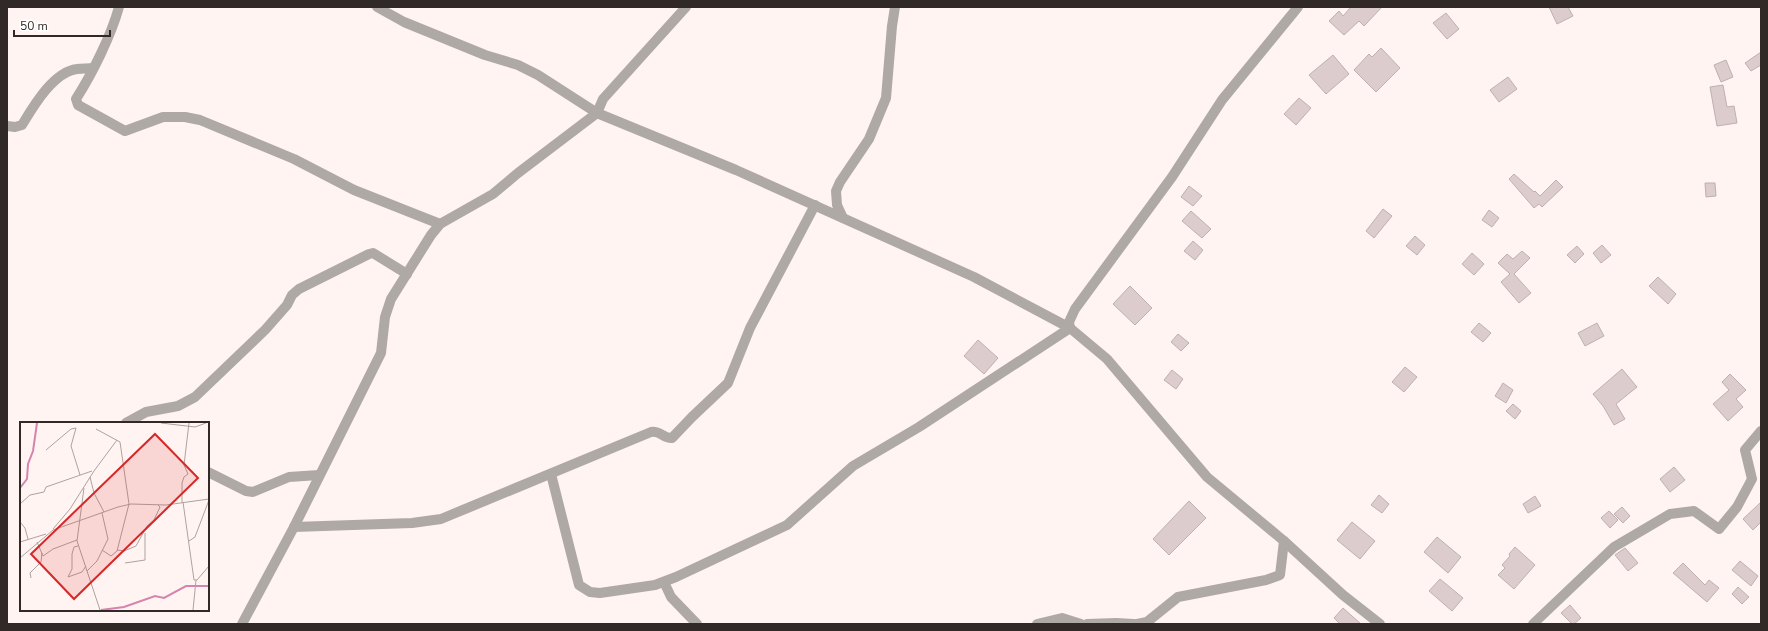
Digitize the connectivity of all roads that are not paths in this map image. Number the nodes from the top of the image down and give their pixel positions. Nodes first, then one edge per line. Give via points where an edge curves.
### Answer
1 (119, 7) edge
2 (377, 7) edge
3 (686, 7) edge
4 (895, 7) edge
5 (1298, 7) edge
6 (93, 68) junction
7 (598, 113) junction
8 (7, 126) edge
9 (815, 206) junction
10 (843, 218) junction
11 (440, 224) junction
12 (407, 274) junction
13 (1070, 328) junction
14 (128, 422) edge
15 (1761, 431) edge
16 (209, 472) edge
17 (550, 474) junction
18 (319, 475) junction
19 (294, 527) junction
20 (1284, 540) junction
21 (664, 582) junction
22 (242, 624) edge
23 (697, 624) edge
24 (1037, 624) edge
25 (1081, 624) edge
26 (1087, 624) edge
27 (1135, 624) edge
28 (1380, 624) edge
29 (1533, 624) edge

1 - 6 street via 115,22
2 - 7 street via 404,22 518,65
3 - 7 street via 603,98
4 - 10 street via 886,98 869,139 836,191 837,205
5 - 13 street via 1222,100 1172,177 1075,309 1069,322
6 - 8 street via 76,69 55,81 42,92 22,125
6 - 11 street via 76,102 122,130 163,117 185,116 200,120 294,159 354,190
7 - 9 street
7 - 11 street via 493,194
9 - 10 street
9 - 17 street via 750,328 728,383 672,438 659,432 651,432
10 - 13 street via 974,277
11 - 12 street
12 - 14 street via 373,253 299,289 265,330 195,397 178,406 146,412
12 - 18 street via 391,299 385,316 381,353
13 - 20 street via 1107,359 1207,477
13 - 21 street via 919,427 853,466 787,526
15 - 29 street via 1745,450 1752,479 1737,507 1719,530 1694,512 1670,514 1614,547
16 - 18 street via 253,492 289,477
17 - 19 street via 440,519 412,523
17 - 21 street via 579,585 590,592 600,593
18 - 19 street
19 - 22 street
20 - 27 street via 1280,576 1178,598 1147,622
20 - 28 street via 1343,595
21 - 23 street via 671,597
24 - 25 street via 1062,618
26 - 27 street

